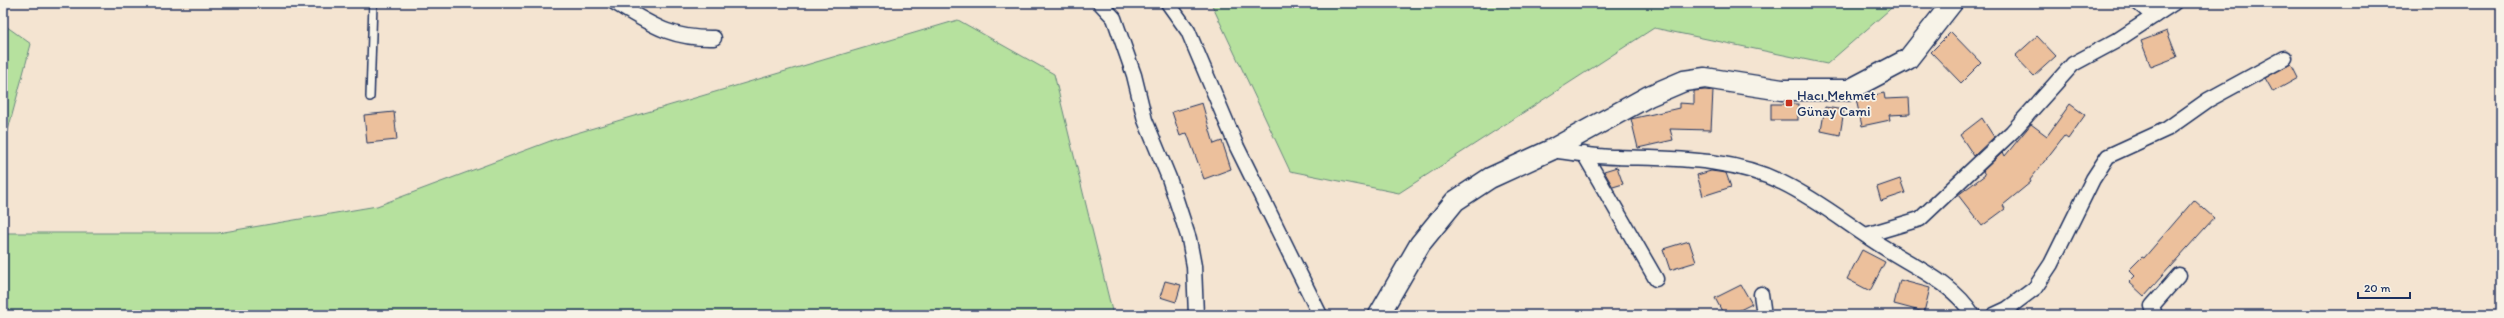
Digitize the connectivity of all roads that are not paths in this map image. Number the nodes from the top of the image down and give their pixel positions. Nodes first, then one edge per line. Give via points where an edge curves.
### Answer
1 (373, 3) edge
2 (615, 3) edge
3 (1100, 3) edge
4 (1168, 3) edge
5 (1952, 3) edge
6 (2138, 3) edge
7 (2174, 3) edge
8 (2154, 16) junction
9 (714, 38) dead end
10 (2285, 58) dead end
11 (370, 97) dead end
12 (1551, 150) junction
13 (1584, 154) junction
14 (1866, 235) junction
15 (2179, 275) dead end
16 (1656, 279) dead end
17 (1761, 294) dead end
18 (1196, 315) edge
19 (1320, 315) edge
20 (1379, 315) edge
21 (1764, 315) edge
22 (1973, 315) edge
23 (1994, 315) edge
24 (2155, 315) edge

1 - 11 lane
2 - 9 street via 662,31 698,38
3 - 18 street via 1114,18 1134,75 1145,120 1169,178 1189,239 1194,266
4 - 19 street via 1188,31 1237,146
5 - 12 street via 1908,59 1849,90 1782,90 1705,78 1684,81 1649,96
6 - 8 street
7 - 8 street
8 - 14 street via 2116,41 2073,64 2012,132 1920,219
10 - 23 street via 2208,100 2167,129 2108,156 2093,179 2051,264 2035,288 2007,309
12 - 13 street
12 - 20 street via 1490,178 1455,201 1420,244
13 - 14 street via 1677,158 1748,169 1783,183 1825,206
13 - 16 street
14 - 22 street via 1938,280 1967,304
15 - 24 street via 2152,306
17 - 21 street

